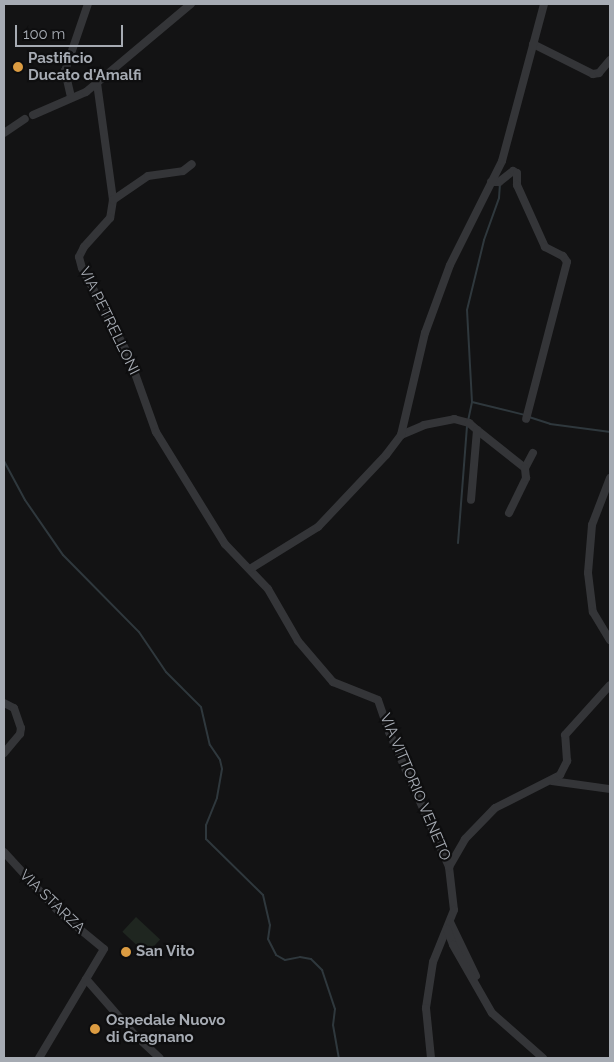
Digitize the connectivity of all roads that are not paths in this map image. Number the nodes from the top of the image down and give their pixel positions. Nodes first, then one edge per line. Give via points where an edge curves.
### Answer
1 (88, 4) edge
2 (191, 4) edge
3 (544, 4) edge
4 (537, 46) junction
5 (610, 60) edge
6 (97, 84) junction
7 (71, 97) junction
8 (33, 115) dead end
9 (25, 118) dead end
10 (8, 129) edge
11 (4, 133) edge
12 (192, 164) dead end
13 (498, 181) junction
14 (113, 200) junction
15 (526, 419) dead end
16 (477, 430) junction
17 (401, 435) junction
18 (533, 453) dead end
19 (524, 468) junction
20 (610, 478) edge
21 (471, 500) dead end
22 (509, 513) dead end
23 (250, 569) junction
24 (610, 640) edge
25 (610, 685) edge
26 (4, 703) edge
27 (4, 753) edge
28 (552, 781) junction
29 (610, 789) edge
30 (4, 852) edge
31 (450, 868) junction
32 (454, 910) junction
33 (448, 925) junction
34 (462, 943) junction
35 (86, 979) junction
36 (502, 1023) junction
37 (39, 1058) edge
38 (160, 1058) edge
39 (431, 1058) edge
40 (543, 1058) edge

1 - 7 street via 65,71
2 - 6 street
3 - 4 street
4 - 5 street via 593,74 599,74
4 - 13 street
6 - 7 street
6 - 14 street, VIA PETRELLONI
7 - 8 street
9 - 10 street
10 - 11 street
12 - 14 street via 183,171 148,176
13 - 15 street via 512,170 517,172 517,185 545,247 563,256 567,262
13 - 17 street via 450,266 425,333
14 - 23 street, VIA PETRELLONI via 110,218 79,257 82,268 128,354 160,439 225,544
16 - 17 street via 467,422 454,419 424,425
16 - 19 street
16 - 21 street
17 - 23 street via 318,526
18 - 19 street
19 - 22 street via 526,478
20 - 24 street via 592,525 588,573 592,612
23 - 31 street, VIA VITTORIO VENETO via 268,589 298,641 333,682 378,700
25 - 28 street via 565,735 565,769
26 - 27 street via 14,708 21,728 20,734
28 - 29 street
28 - 31 street via 495,808 468,835
30 - 35 street, VIA STARZA via 60,912 104,949
31 - 32 street, VIA VITTORIO VENETO
32 - 33 street, VIA VITTORIO VENETO
32 - 34 street
33 - 34 street
33 - 36 street via 481,994
33 - 39 street, VIA VITTORIO VENETO via 433,962 426,1008
34 - 36 street
35 - 37 street
35 - 38 street via 134,1034
36 - 40 street

